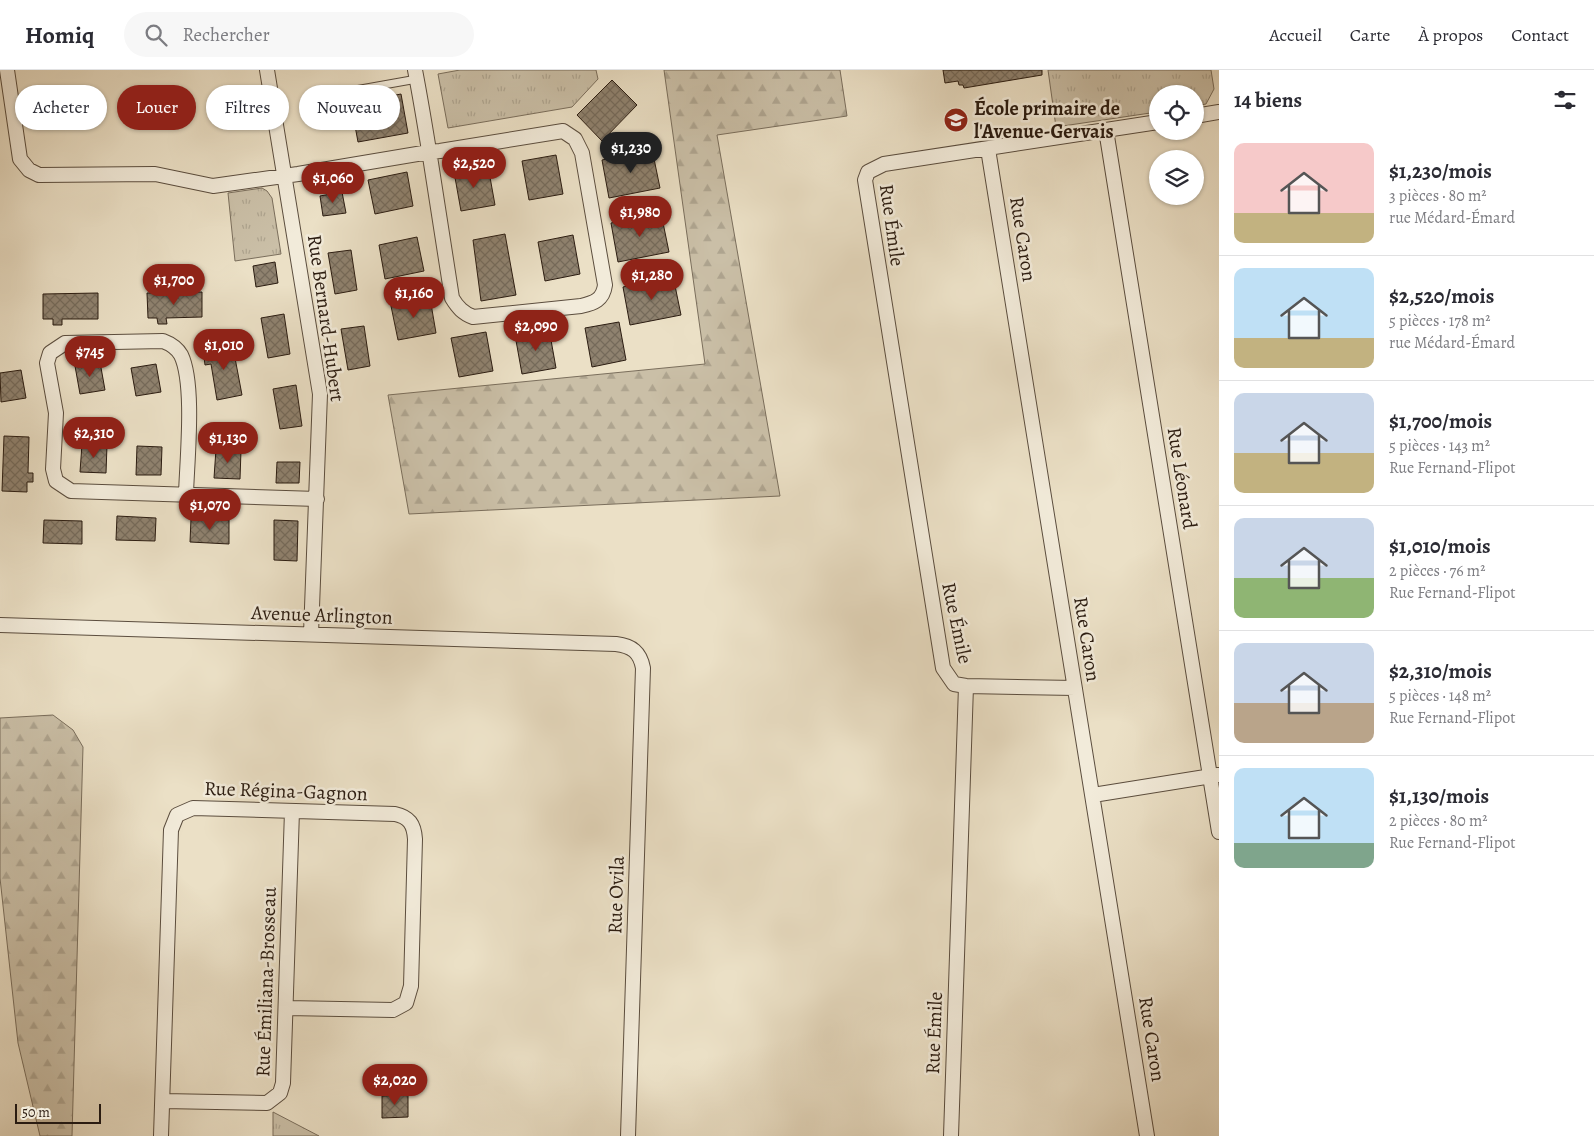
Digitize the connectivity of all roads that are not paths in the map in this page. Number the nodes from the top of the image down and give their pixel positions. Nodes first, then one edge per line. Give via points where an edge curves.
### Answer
1 (8, 70) edge
2 (267, 70) edge
3 (416, 74) edge
4 (372, 85) edge
5 (1219, 112) edge
6 (1204, 114) edge
7 (1149, 123) edge
8 (1106, 130) junction
9 (988, 149) junction
10 (430, 152) junction
11 (284, 176) junction
12 (186, 494) junction
13 (317, 499) junction
14 (0, 625) edge
15 (312, 634) junction
16 (639, 655) joint
17 (966, 686) junction
18 (1075, 688) junction
19 (1215, 776) edge
20 (1093, 795) junction
21 (292, 811) junction
22 (1219, 832) edge
23 (287, 1008) junction
24 (163, 1101) junction
25 (161, 1136) edge
26 (628, 1136) edge
27 (950, 1136) edge
28 (1147, 1136) edge

1 - 11 street via 20,159 29,170 39,175 155,174 213,186
2 - 11 street, Rue Bernard-Hubert
3 - 4 lane
3 - 10 street
5 - 6 street
7 - 8 street
8 - 9 street
8 - 19 street, Rue Léonard
9 - 17 street, Rue Émile via 884,164 868,172 864,188 940,655 947,677 954,684
9 - 18 street, Rue Caron
10 - 10 street via 563,132 575,139 582,153 605,285 596,302 473,317 463,313 452,298
10 - 11 street
11 - 13 street, Rue Bernard-Hubert via 320,394
12 - 12 street via 71,491 56,481 52,469 56,413 47,363 50,353 65,343 163,341 178,351 184,363 189,410
12 - 13 street
13 - 15 street, Rue Bernard-Hubert
14 - 15 street, Avenue Arlington
15 - 16 street, Avenue Arlington via 616,644 632,648
16 - 26 street, Rue Ovila via 643,677
17 - 18 street
17 - 27 street, Rue Émile
18 - 20 street, Rue Caron
19 - 20 street
19 - 22 street, Rue Léonard
20 - 28 street, Rue Caron
21 - 23 street, Rue Émiliana-Brosseau
21 - 23 street, Rue Régina-Gagnon via 404,816 415,830 415,839 411,986 406,1003 393,1010
21 - 24 street, Rue Régina-Gagnon via 193,808 185,810 174,822 171,830
23 - 24 street, Rue Émiliana-Brosseau via 283,1083 274,1099 258,1104
24 - 25 street, Rue Régina-Gagnon

